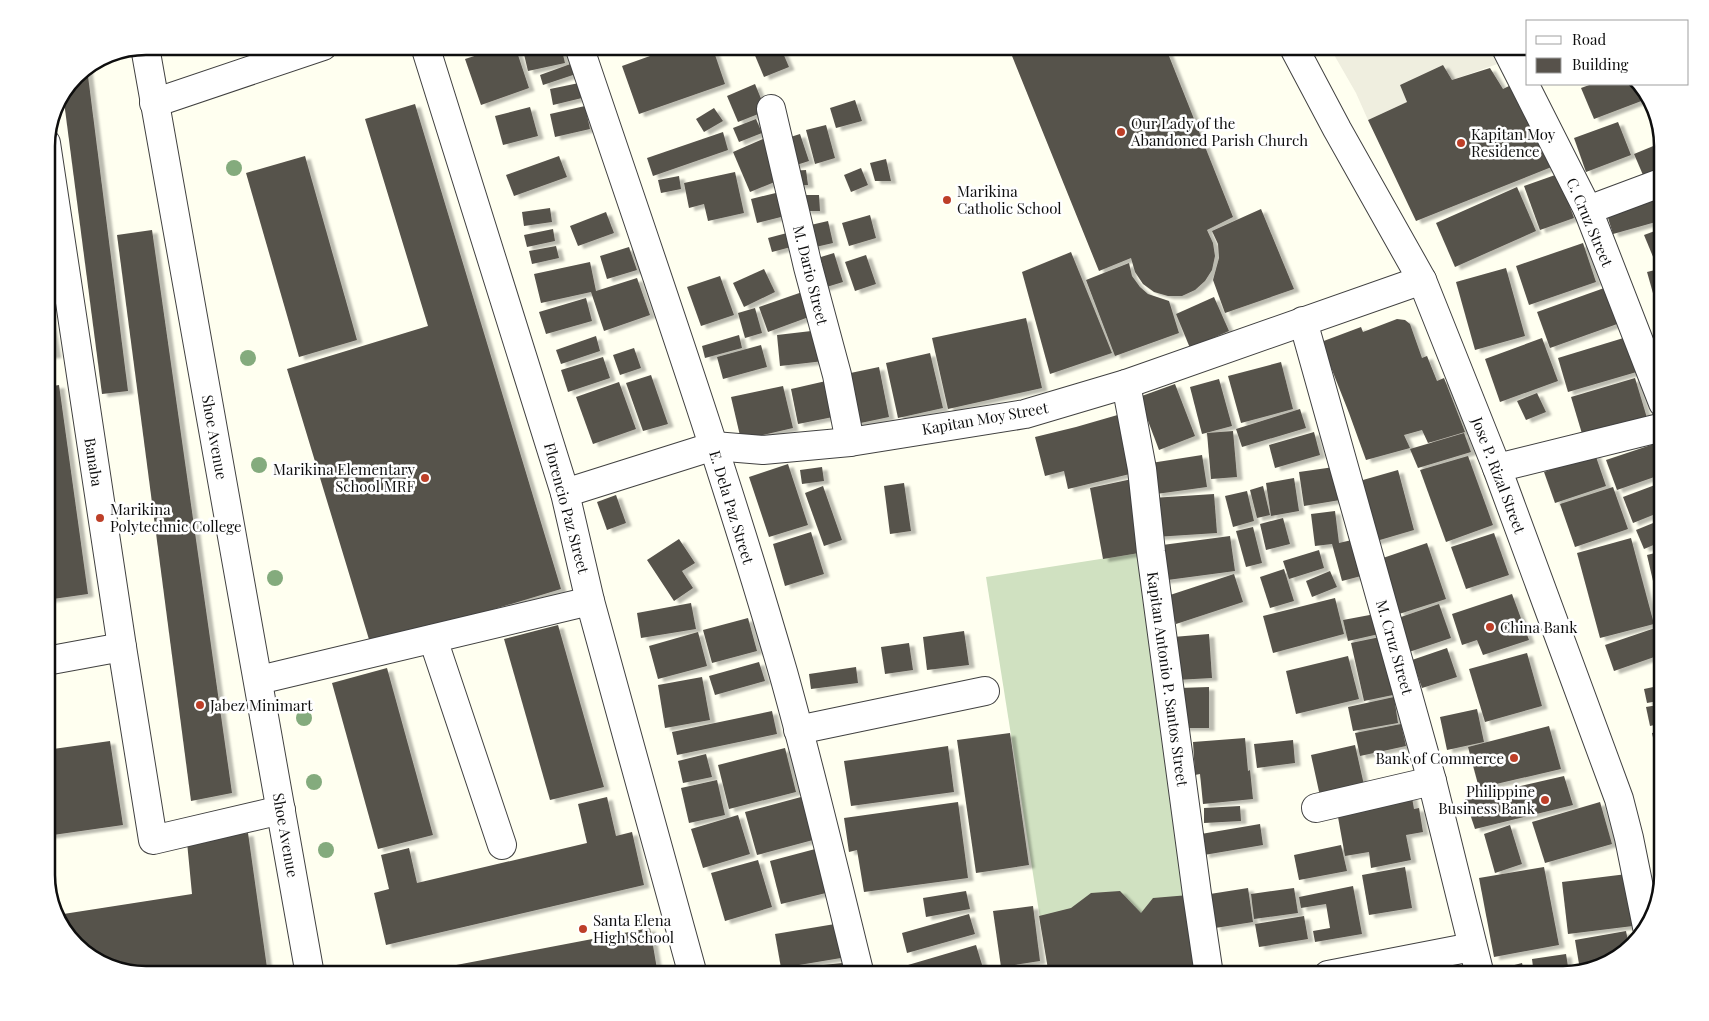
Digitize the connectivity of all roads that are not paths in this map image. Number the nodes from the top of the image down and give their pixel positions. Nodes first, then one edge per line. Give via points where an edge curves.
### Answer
1 (146, 55) edge
2 (296, 55) edge
3 (428, 55) edge
4 (582, 55) edge
5 (1298, 55) edge
6 (1510, 55) edge
7 (154, 103) junction
8 (771, 109) dead end
9 (1654, 185) edge
10 (1588, 210) junction
11 (55, 261) edge
12 (56, 274) edge
13 (1422, 280) junction
14 (1303, 321) junction
15 (1654, 380) edge
16 (1126, 384) junction
17 (1654, 429) edge
18 (850, 442) junction
19 (714, 446) junction
20 (1498, 468) junction
21 (565, 492) junction
22 (590, 601) junction
23 (433, 639) junction
24 (122, 648) junction
25 (55, 659) edge
26 (259, 680) junction
27 (985, 691) dead end
28 (798, 730) junction
29 (1432, 781) junction
30 (1316, 808) dead end
31 (282, 810) junction
32 (502, 845) dead end
33 (1645, 915) edge
34 (1472, 947) junction
35 (308, 966) edge
36 (690, 966) edge
37 (858, 966) edge
38 (1208, 966) edge
39 (1374, 966) edge
40 (1477, 966) edge

1 - 7 street, Shoe Avenue
2 - 7 street
3 - 21 street, Florencio Paz Street
4 - 19 street, E. Dela Paz Street
5 - 13 street, Jose P. Rizal Street
6 - 10 street, C. Cruz Street
7 - 26 street, Shoe Avenue
8 - 18 street, M. Dario Street via 837,375
9 - 10 street
10 - 15 street, C. Cruz Street
11 - 12 street, Banaba
12 - 24 street, Banaba
13 - 14 street, Kapitan Moy Street
13 - 20 street, Jose P. Rizal Street
14 - 16 street, Kapitan Moy Street
14 - 29 street, M. Cruz Street
16 - 18 street, Kapitan Moy Street via 1025,414
16 - 38 street, Kapitan Antonio P. Santos Street via 1142,469
17 - 20 street
18 - 19 street, Kapitan Moy Street via 763,450
19 - 21 street, Kapitan Moy Street
19 - 28 street, E. Dela Paz Street
20 - 33 street, Jose P. Rizal Street via 1619,798
21 - 22 street, Florencio Paz Street
22 - 23 street
22 - 36 street, Florencio Paz Street
23 - 26 street
23 - 32 street
24 - 25 street
24 - 31 street, Banaba via 153,840
26 - 31 street, Shoe Avenue
27 - 28 street
28 - 37 street, E. Dela Paz Street
29 - 30 street
29 - 34 street, M. Cruz Street
31 - 35 street, Shoe Avenue
34 - 39 street
34 - 40 street, M. Cruz Street

